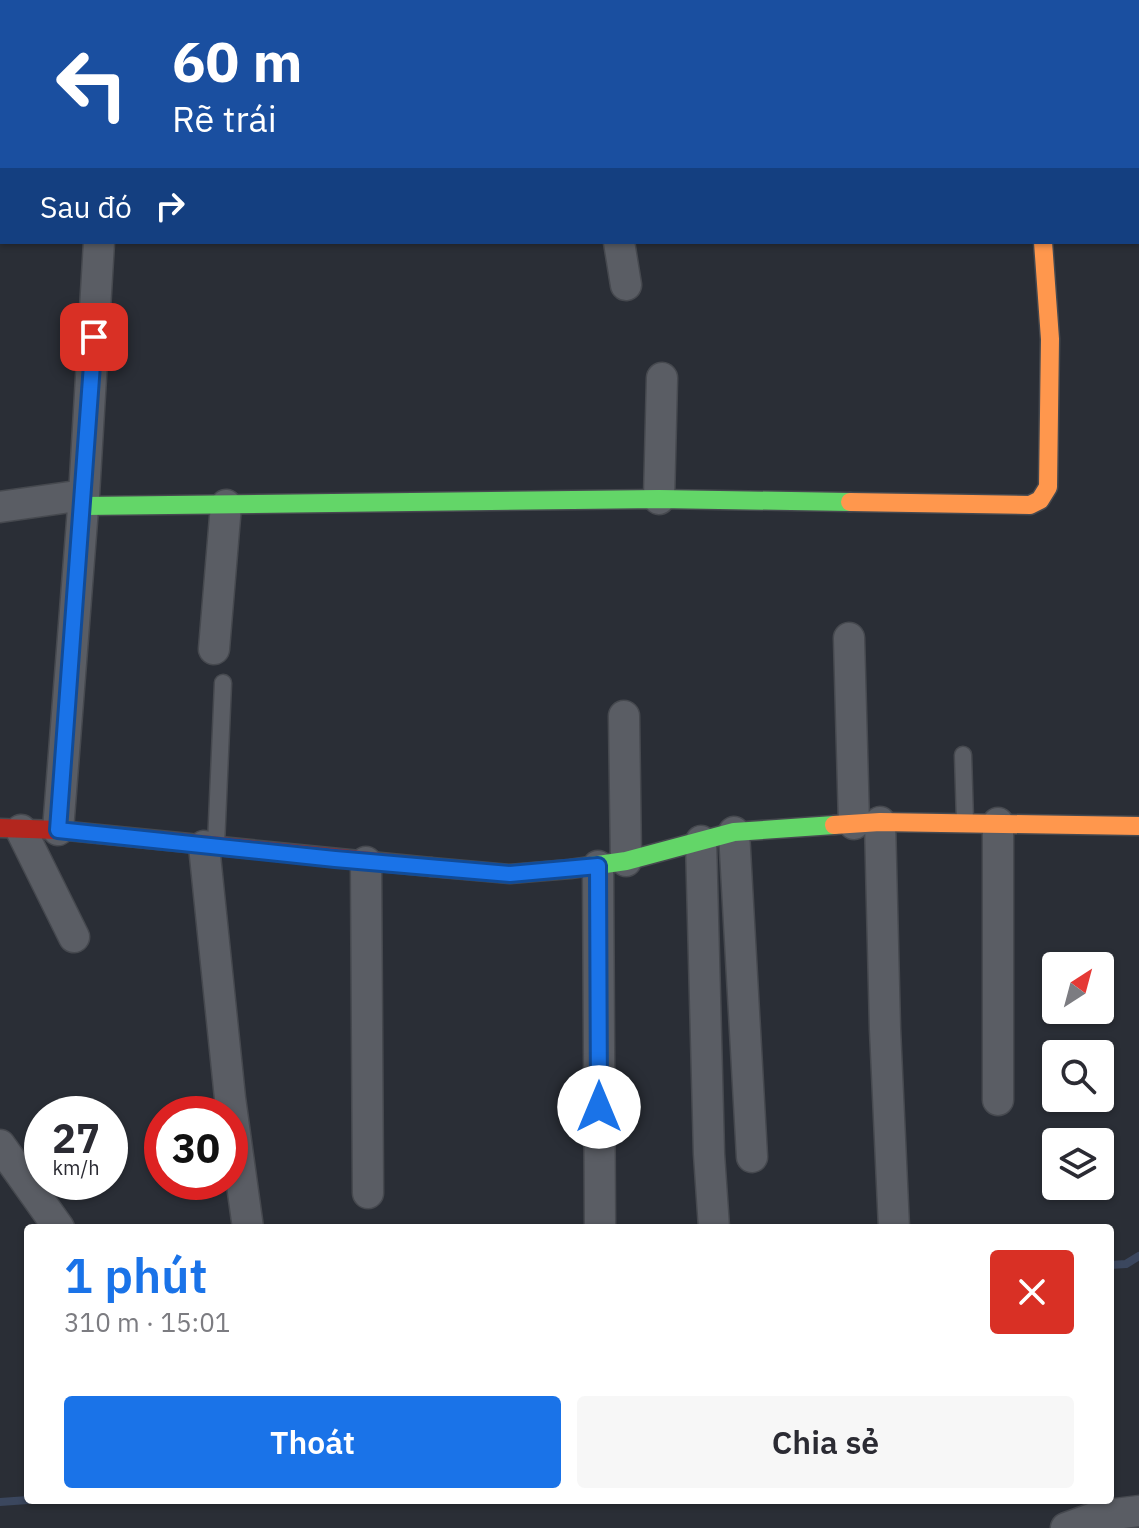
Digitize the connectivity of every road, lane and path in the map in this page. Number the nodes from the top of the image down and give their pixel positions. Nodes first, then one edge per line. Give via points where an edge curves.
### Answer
1 (99, 244) edge
2 (619, 244) edge
3 (1043, 244) edge
4 (626, 285) dead end
5 (662, 378) dead end
6 (659, 499) junction
7 (83, 501) junction
8 (226, 505) junction
9 (0, 507) edge
10 (849, 638) dead end
11 (214, 649) dead end
12 (223, 683) dead end
13 (624, 716) dead end
14 (963, 755) dead end
15 (867, 823) junction
16 (965, 823) junction
17 (998, 823) junction
18 (1139, 826) edge
19 (11, 829) edge
20 (58, 830) junction
21 (734, 832) junction
22 (701, 841) junction
23 (210, 846) junction
24 (366, 862) junction
25 (612, 863) junction
26 (74, 937) dead end
27 (998, 1100) dead end
28 (0, 1145) edge
29 (752, 1157) dead end
30 (368, 1193) dead end
31 (56, 1224) edge
32 (247, 1224) edge
33 (600, 1224) edge
34 (714, 1224) edge
35 (894, 1224) edge
36 (1139, 1511) edge
37 (1066, 1528) edge

1 - 7 street
2 - 4 street
3 - 6 street via 1050,339 1048,487 1040,500 1030,505
5 - 6 street
6 - 8 street
7 - 8 street
7 - 9 street
7 - 20 street
8 - 11 street
10 - 15 street
12 - 23 lane
13 - 25 street
14 - 16 lane
15 - 16 street
15 - 21 street
15 - 35 street
16 - 17 street
17 - 18 street
17 - 27 street
19 - 20 street
19 - 26 street
20 - 23 street
21 - 22 street
21 - 29 street
22 - 25 street
22 - 34 street
23 - 24 street
23 - 32 street via 230,1098
24 - 25 street via 510,874
24 - 30 street
25 - 33 street
28 - 31 street
36 - 37 street via 1099,1516

